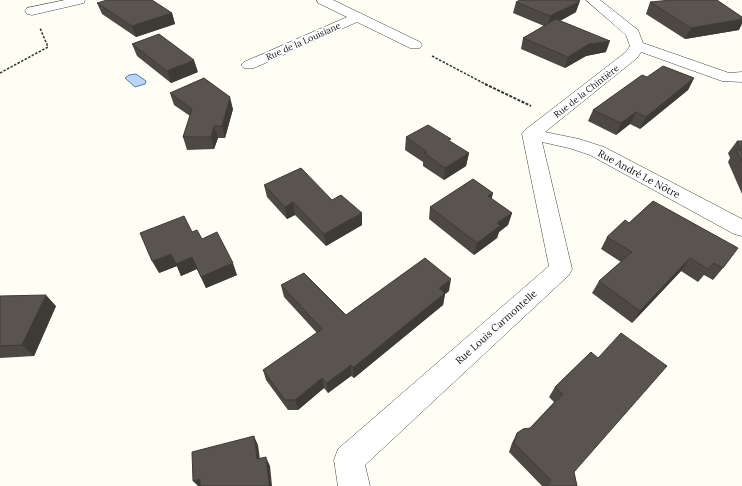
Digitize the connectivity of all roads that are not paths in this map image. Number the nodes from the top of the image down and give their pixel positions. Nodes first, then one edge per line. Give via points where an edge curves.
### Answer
1 (79, 0) edge
2 (323, 0) edge
3 (592, 0) edge
4 (32, 11) dead end
5 (357, 17) junction
6 (415, 45) road end
7 (637, 46) junction
8 (249, 65) dead end
9 (742, 77) edge
10 (531, 134) junction
11 (742, 228) edge
12 (354, 486) edge

1 - 4 street
2 - 5 street, Rue de la Louisiane
3 - 7 street via 633,33
5 - 6 street, Rue de la Louisiane
5 - 8 street, Rue de la Louisiane
7 - 9 street via 728,78
7 - 10 street, Rue de la Chintière via 632,55
10 - 11 street, Rue André Le Nôtre via 597,151
10 - 12 street, Rue Louis Carmontelle via 561,269 349,460

